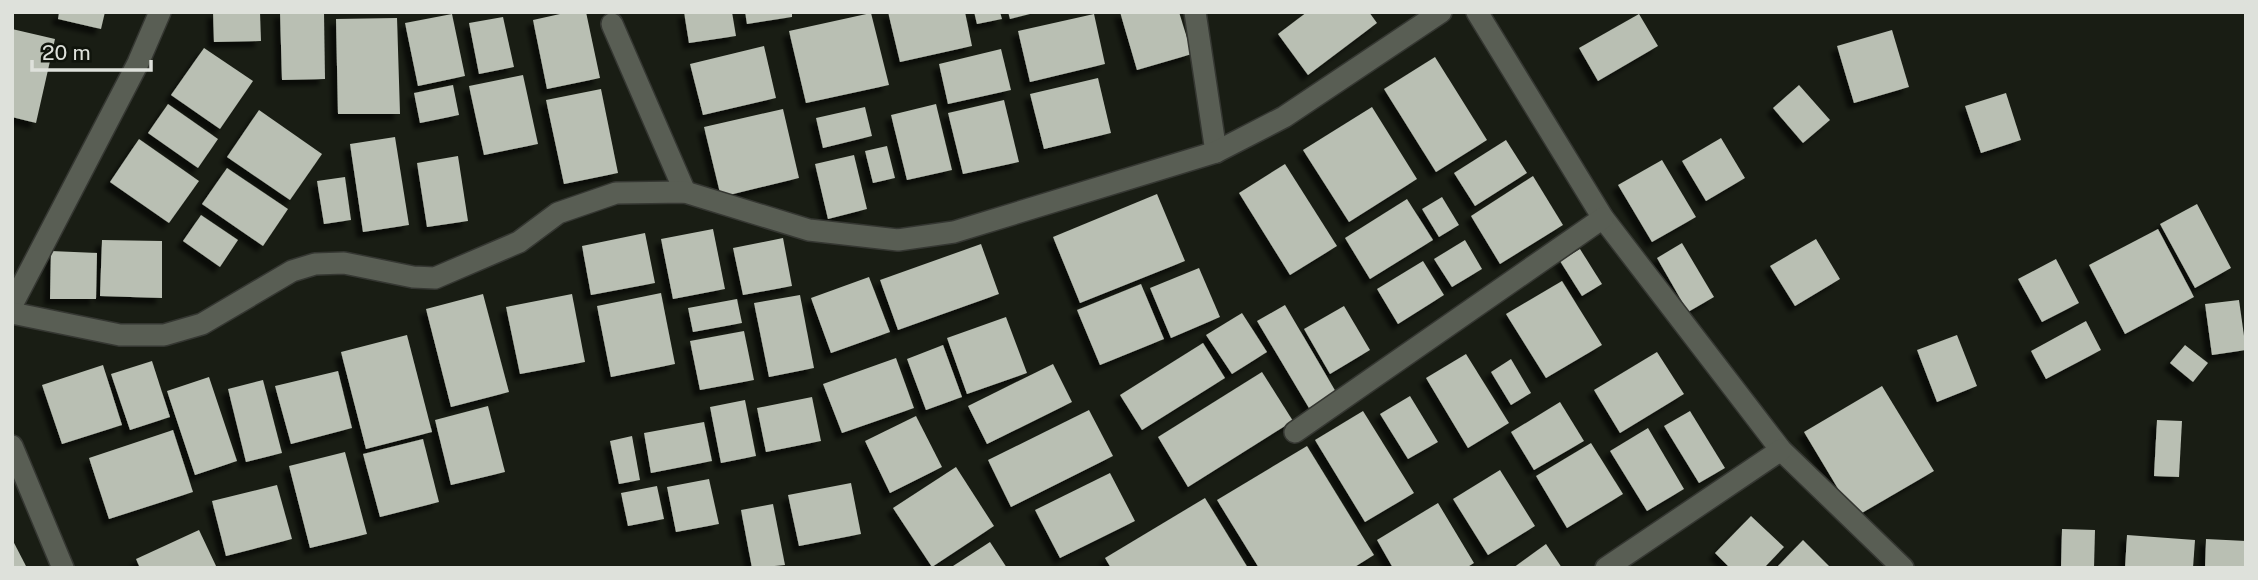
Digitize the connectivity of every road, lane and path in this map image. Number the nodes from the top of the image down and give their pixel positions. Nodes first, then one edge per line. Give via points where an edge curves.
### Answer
1 (160, 12) edge
2 (1195, 12) edge
3 (1441, 12) edge
4 (1477, 12) edge
5 (612, 24) dead end
6 (1216, 152) junction
7 (685, 192) junction
8 (1603, 218) junction
9 (12, 305) edge
10 (12, 313) edge
11 (1295, 432) dead end
12 (12, 446) edge
13 (1781, 450) junction
14 (63, 568) edge
15 (1606, 568) edge
16 (1903, 568) edge

1 - 9 street
2 - 6 street
3 - 6 street via 1284,117
4 - 8 street
5 - 7 street
6 - 7 street via 954,232 898,240 809,230
7 - 10 street via 616,193 558,213 519,242 435,278 344,262 315,264 292,271 202,324 164,335 120,335
8 - 11 street
8 - 13 street
12 - 14 street
13 - 15 street
13 - 16 street

